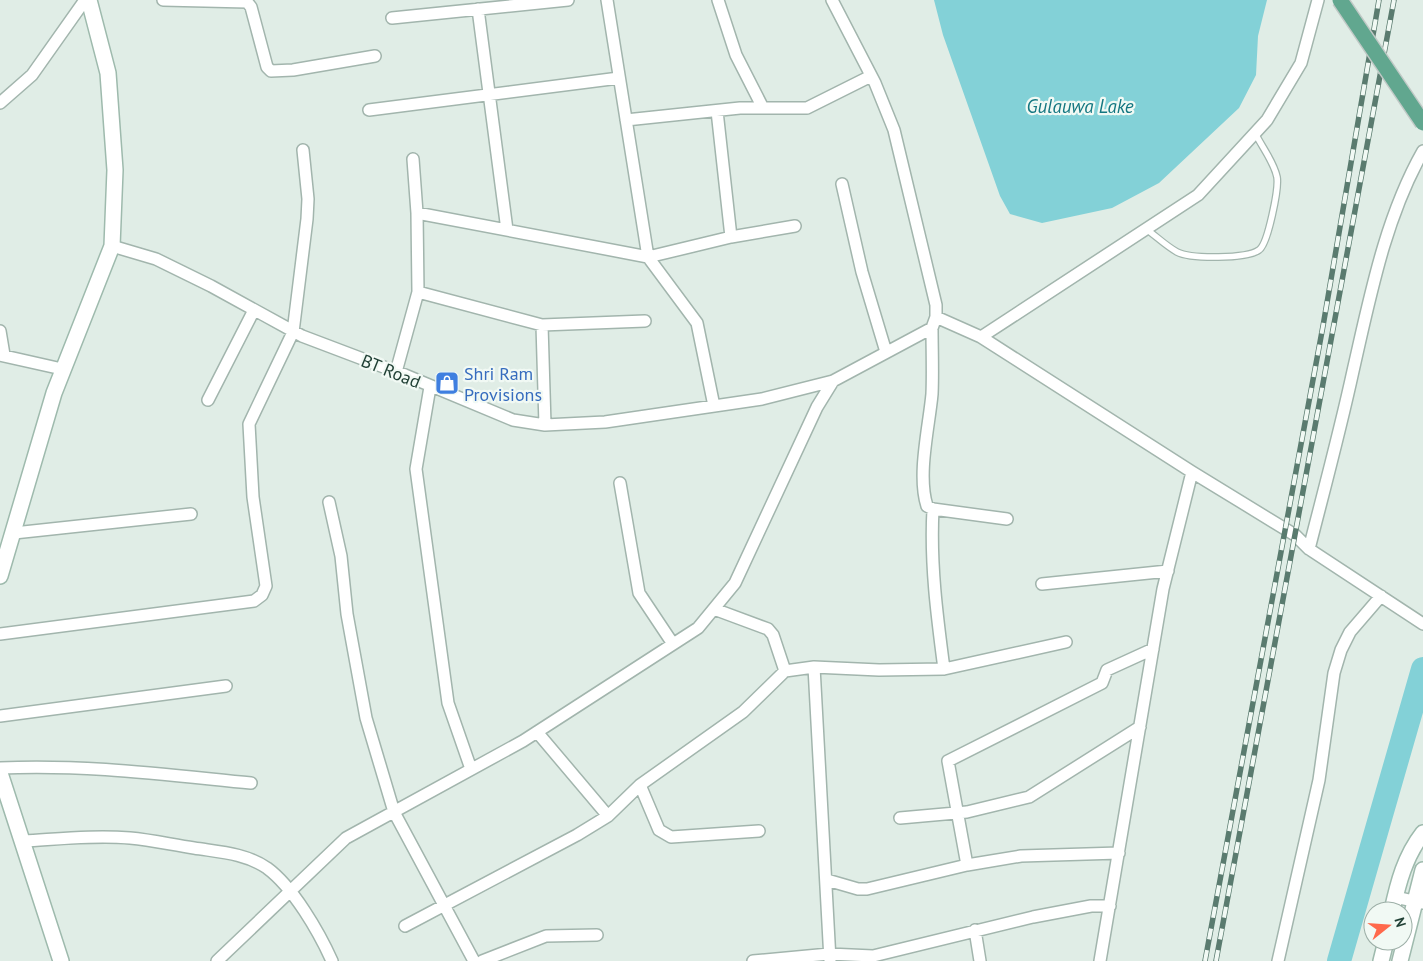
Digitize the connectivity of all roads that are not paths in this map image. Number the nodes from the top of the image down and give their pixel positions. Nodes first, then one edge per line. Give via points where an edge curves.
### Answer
1 (85, 0) edge
2 (89, 0) edge
3 (164, 0) edge
4 (236, 0) edge
5 (568, 0) edge
6 (607, 0) edge
7 (718, 0) edge
8 (832, 0) edge
9 (1318, 0) edge
10 (1340, 0) edge
11 (194, 1) edge
12 (472, 6) edge
13 (392, 18) dead end
14 (375, 56) dead end
15 (871, 76) junction
16 (620, 78) junction
17 (489, 96) junction
18 (0, 103) edge
19 (762, 108) junction
20 (369, 110) dead end
21 (717, 111) junction
22 (626, 120) junction
23 (1423, 123) edge
24 (1255, 133) junction
25 (303, 150) dead end
26 (1423, 151) edge
27 (413, 159) dead end
28 (842, 184) dead end
29 (417, 213) junction
30 (795, 226) dead end
31 (1146, 229) junction
32 (508, 230) junction
33 (730, 237) junction
34 (112, 246) junction
35 (648, 257) junction
36 (418, 292) junction
37 (254, 310) junction
38 (645, 321) dead end
39 (934, 322) junction
40 (542, 325) junction
41 (0, 331) edge
42 (294, 332) junction
43 (981, 337) junction
44 (886, 352) junction
45 (2, 355) edge
46 (62, 369) junction
47 (396, 372) junction
48 (833, 381) junction
49 (430, 387) junction
50 (208, 400) dead end
51 (714, 406) junction
52 (545, 424) junction
53 (1192, 472) junction
54 (620, 483) dead end
55 (328, 502) dead end
56 (933, 509) junction
57 (191, 514) dead end
58 (1007, 519) dead end
59 (14, 533) junction
60 (1309, 549) junction
61 (1168, 571) junction
62 (0, 576) edge
63 (1042, 584) dead end
64 (1381, 596) junction
65 (714, 609) junction
66 (1423, 624) edge
67 (0, 634) edge
68 (1066, 642) dead end
69 (673, 644) junction
70 (1153, 649) junction
71 (814, 667) junction
72 (944, 669) junction
73 (785, 671) junction
74 (226, 686) dead end
75 (0, 716) edge
76 (1140, 728) junction
77 (537, 732) junction
78 (0, 768) edge
79 (471, 769) junction
80 (0, 773) edge
81 (251, 783) dead end
82 (640, 785) junction
83 (394, 812) junction
84 (958, 813) junction
85 (608, 816) junction
86 (900, 818) dead end
87 (759, 831) dead end
88 (1423, 834) edge
89 (24, 842) junction
90 (1119, 853) junction
91 (968, 865) junction
92 (1423, 870) edge
93 (826, 880) junction
94 (290, 893) junction
95 (1394, 901) edge
96 (1420, 902) edge
97 (444, 904) junction
98 (1110, 906) junction
99 (404, 926) dead end
100 (975, 930) junction
101 (597, 935) dead end
102 (830, 957) edge
103 (874, 958) edge
104 (61, 961) edge
105 (217, 961) edge
106 (332, 961) edge
107 (474, 961) edge
108 (482, 961) edge
109 (753, 961) edge
110 (980, 961) edge
111 (1100, 961) edge
112 (1278, 961) edge
113 (1400, 961) edge

1 - 18 street via 32,75
2 - 34 street via 108,73 115,170
3 - 11 street
4 - 11 street
4 - 14 street via 247,2 251,7 266,67 271,71
5 - 12 street
6 - 16 street
7 - 19 street via 736,55
8 - 15 street
9 - 24 street via 1301,62 1267,120
10 - 23 main road, bridge
12 - 13 street
12 - 17 street
15 - 19 street via 807,108
15 - 39 street via 894,130 936,305
16 - 17 street
16 - 22 street
17 - 20 street
17 - 32 street
19 - 21 street
21 - 22 street
21 - 33 street
22 - 35 street
24 - 31 street via 1198,195
24 - 31 lane via 1274,167 1278,185 1262,249 1228,255 1193,256 1178,252
25 - 42 street via 308,199
26 - 60 street via 1407,180 1376,275
27 - 29 street
28 - 44 street via 862,272
29 - 32 street
29 - 36 street
30 - 33 street
31 - 43 street
32 - 35 street
33 - 35 street
34 - 37 street, BT Road via 156,259
34 - 46 street
35 - 51 street via 697,323
36 - 40 street
36 - 47 street
37 - 42 street, BT Road
37 - 50 street
38 - 40 street
39 - 43 street
39 - 44 street
39 - 56 street via 932,392 923,479 925,501
40 - 52 street
41 - 45 street
42 - 47 street, BT Road
42 - 67 street via 249,424 254,497 266,586 262,595 254,601
43 - 53 street
44 - 48 street
45 - 46 street
46 - 59 street
47 - 49 street, BT Road
48 - 51 street, BT Road via 762,399
48 - 65 street via 816,406 735,583
49 - 52 street, BT Road via 513,420
49 - 79 street via 416,469 448,703
51 - 52 street, BT Road via 606,422
53 - 60 street via 1295,535
53 - 61 street
54 - 69 street via 639,593
55 - 83 street via 341,556 347,614 366,718
56 - 58 street
56 - 72 street via 933,590
57 - 59 street
59 - 62 street
60 - 64 street
61 - 63 street
61 - 70 street
64 - 66 street
64 - 112 street via 1350,632 1336,665 1318,780
65 - 69 street via 698,628
65 - 73 street via 768,629
68 - 72 street
69 - 77 street
70 - 76 street
70 - 84 street via 1107,670 1102,683 948,761
71 - 72 street
71 - 73 street
71 - 93 street
73 - 82 street via 743,712
74 - 75 street
76 - 84 street via 1029,797
76 - 90 street
77 - 79 street
77 - 85 street
78 - 81 street via 119,770
79 - 83 street
80 - 89 street
82 - 85 street
82 - 87 street via 663,834 671,837
83 - 94 street via 346,838
83 - 97 street
84 - 86 street
84 - 91 street
85 - 97 street
88 - 95 street via 1411,848
89 - 94 street via 80,837 130,838 232,854 266,867
89 - 104 street
90 - 91 street via 1021,856
90 - 98 street
91 - 93 street via 867,889
92 - 96 street
93 - 102 street
94 - 105 street
94 - 106 street via 324,942
96 - 113 street
97 - 99 street
97 - 107 street
98 - 100 street via 1062,911
98 - 111 street
100 - 103 street
100 - 110 street
101 - 108 street via 546,936
102 - 103 street
102 - 109 street

